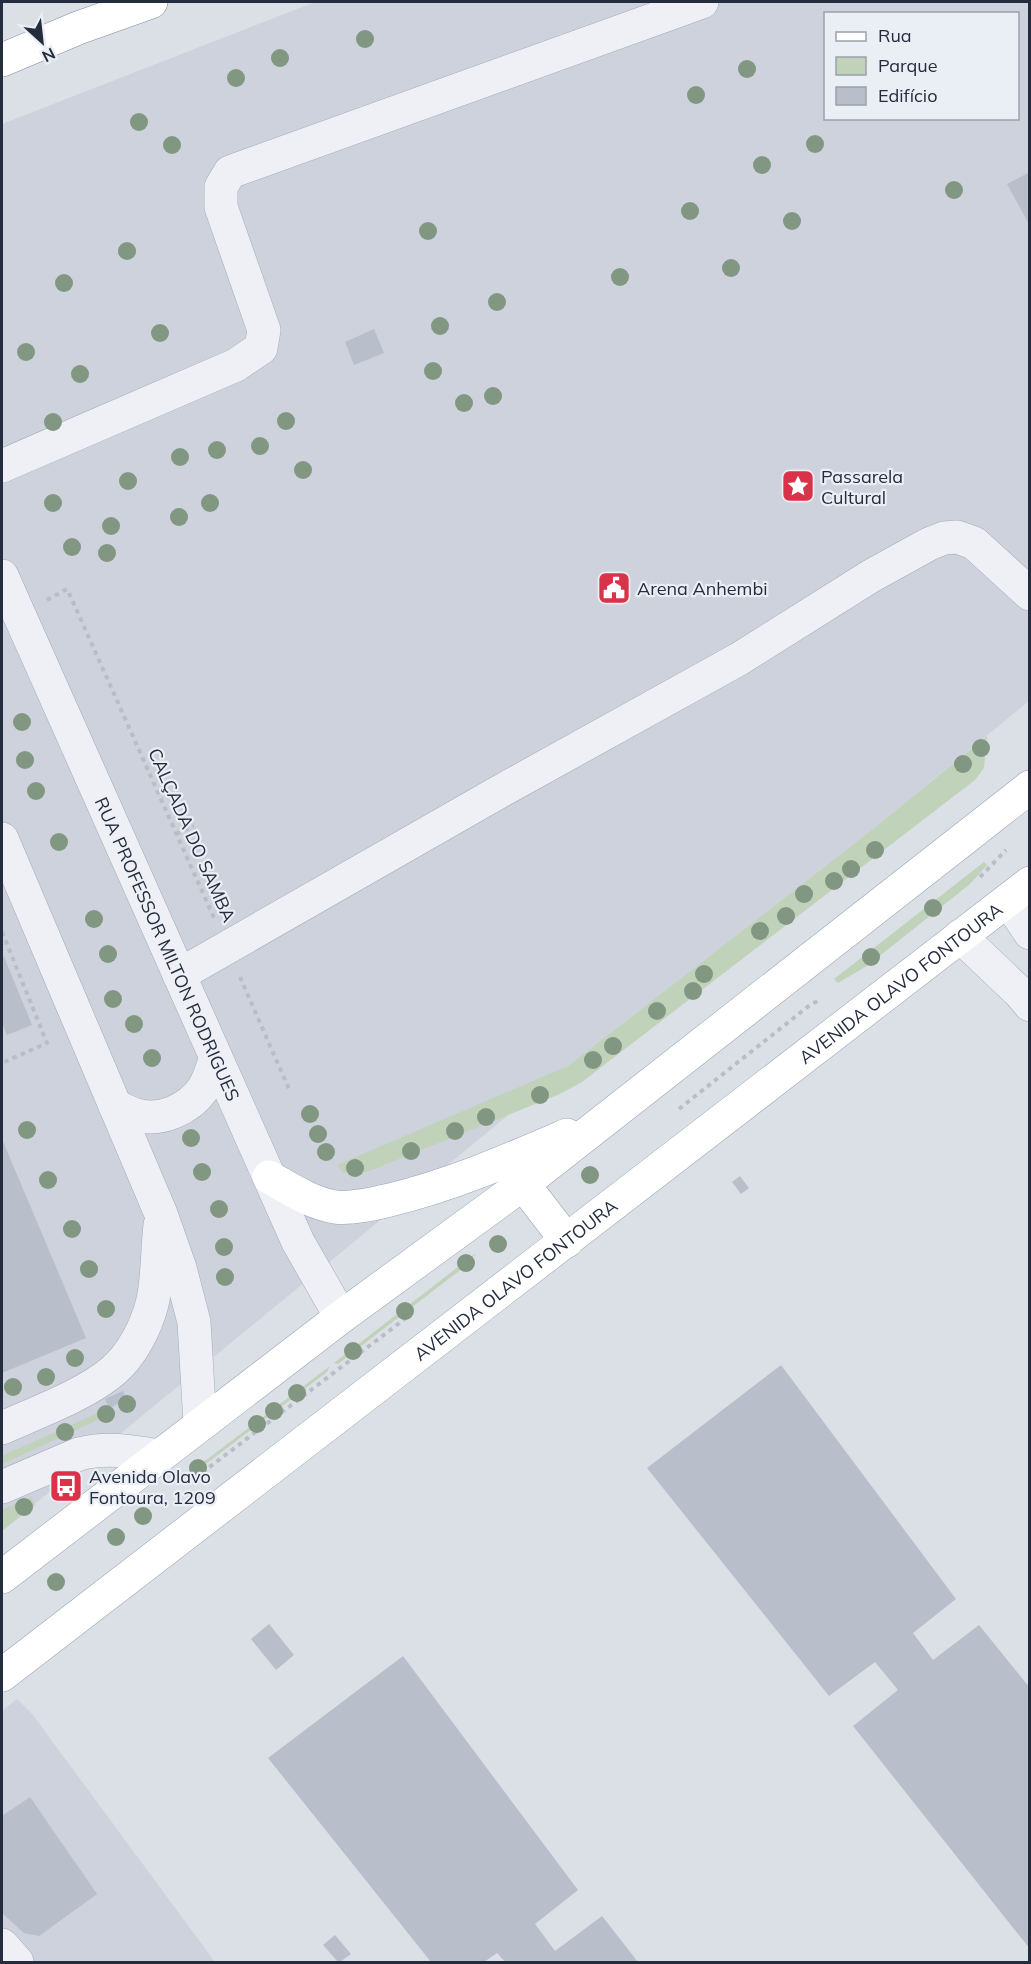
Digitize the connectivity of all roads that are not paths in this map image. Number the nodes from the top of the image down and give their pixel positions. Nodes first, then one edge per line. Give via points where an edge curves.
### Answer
1 (152, 2) edge
2 (702, 2) edge
3 (2, 60) edge
4 (2, 466) edge
5 (2, 576) edge
6 (1029, 594) edge
7 (1029, 787) edge
8 (2, 839) edge
9 (1018, 892) edge
10 (1029, 933) edge
11 (960, 936) junction
12 (179, 975) junction
13 (1029, 1005) edge
14 (216, 1058) junction
15 (115, 1106) junction
16 (612, 1114) junction
17 (269, 1177) junction
18 (523, 1184) junction
19 (161, 1214) junction
20 (567, 1241) junction
21 (341, 1317) junction
22 (200, 1424) junction
23 (2, 1428) edge
24 (158, 1456) junction
25 (2, 1486) edge
26 (2, 1577) edge
27 (2, 1675) edge
28 (2, 1945) edge
29 (17, 1962) edge

1 - 3 main road
2 - 4 street via 230,172 221,188 221,207 264,330 261,348 236,365
5 - 12 street, RUA PROFESSOR MILTON RODRIGUES
6 - 12 street via 974,543 957,537 929,544 739,658
7 - 16 main road
8 - 15 street
9 - 10 street
9 - 11 main road, AVENIDA OLAVO FONTOURA
11 - 13 street
11 - 20 main road, AVENIDA OLAVO FONTOURA
12 - 14 street, RUA PROFESSOR MILTON RODRIGUES
14 - 15 street via 203,1089 182,1109 151,1117
14 - 17 street, RUA PROFESSOR MILTON RODRIGUES
15 - 19 street
16 - 17 main road via 477,1173 371,1204 337,1207 309,1200
16 - 18 main road
17 - 21 street, RUA PROFESSOR MILTON RODRIGUES via 298,1242
18 - 20 main road
18 - 21 main road
19 - 22 street via 194,1322
19 - 23 street via 153,1302 142,1331 121,1363 66,1400
20 - 27 main road, AVENIDA OLAVO FONTOURA
21 - 22 main road
22 - 24 main road
24 - 25 street via 117,1449 90,1451
24 - 26 main road
28 - 29 street

